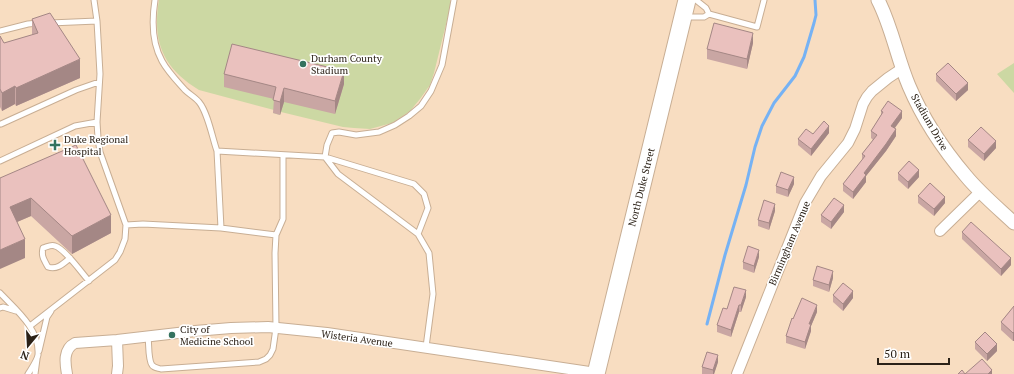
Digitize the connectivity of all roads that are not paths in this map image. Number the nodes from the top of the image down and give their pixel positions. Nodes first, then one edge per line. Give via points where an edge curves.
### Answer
1 (94, 0) edge
2 (155, 0) edge
3 (454, 0) edge
4 (687, 0) edge
5 (696, 0) edge
6 (764, 0) edge
7 (878, 0) edge
8 (709, 14) junction
9 (683, 17) junction
10 (97, 21) junction
11 (0, 31) edge
12 (903, 68) junction
13 (99, 82) junction
14 (97, 122) junction
15 (0, 124) edge
16 (217, 151) junction
17 (283, 155) junction
18 (325, 157) junction
19 (0, 161) edge
20 (981, 192) junction
21 (1014, 223) edge
22 (126, 225) junction
23 (221, 228) junction
24 (940, 231) dead end
25 (418, 234) junction
26 (276, 235) junction
27 (70, 258) junction
28 (89, 281) junction
29 (0, 294) edge
30 (0, 308) edge
31 (53, 308) junction
32 (18, 312) junction
33 (30, 326) junction
34 (276, 328) junction
35 (148, 336) junction
36 (117, 340) junction
37 (426, 348) junction
38 (38, 356) junction
39 (596, 373) edge
40 (28, 374) edge
41 (36, 374) edge
42 (67, 374) edge
43 (117, 374) edge
44 (737, 374) edge

1 - 10 lane
2 - 16 lane via 153,23 161,60 170,74 199,102 205,112
3 - 18 lane via 442,65 431,91 421,106 396,125 379,132 356,135 332,133
4 - 9 highway, North Duke Street
5 - 8 lane
6 - 8 lane via 757,27
7 - 12 street, Stadium Drive
8 - 9 lane via 704,17
9 - 39 highway, North Duke Street
10 - 11 lane via 28,24
10 - 13 lane
12 - 20 street, Stadium Drive via 909,86 936,136 966,177
12 - 44 street, Birmingham Avenue via 866,97 848,143 821,176 805,203
13 - 14 lane
13 - 15 lane
14 - 19 lane via 75,126
14 - 22 lane via 100,152
16 - 17 lane
16 - 23 lane
17 - 18 lane
17 - 26 lane via 283,219
18 - 25 lane via 338,174
18 - 25 lane via 414,184 424,194 428,208
20 - 21 street, Stadium Drive
20 - 24 street
22 - 23 lane
22 - 28 lane via 125,239 115,260
23 - 26 lane
25 - 37 lane via 429,253 433,294
26 - 34 lane
27 - 27 lane via 56,246 43,248 42,256 48,266 53,268
27 - 28 lane
28 - 31 lane
29 - 32 lane
30 - 32 lane
31 - 33 lane
31 - 38 lane via 47,317
32 - 33 lane
33 - 38 lane via 37,342
34 - 35 street, Wisteria Avenue via 195,330
34 - 35 lane via 273,349 266,359 259,362 161,369 151,365
34 - 37 street, Wisteria Avenue
35 - 36 street, Wisteria Avenue
36 - 42 street, Wisteria Avenue via 72,344 66,352
36 - 43 street
37 - 39 street, Wisteria Avenue
38 - 40 lane
38 - 41 lane

